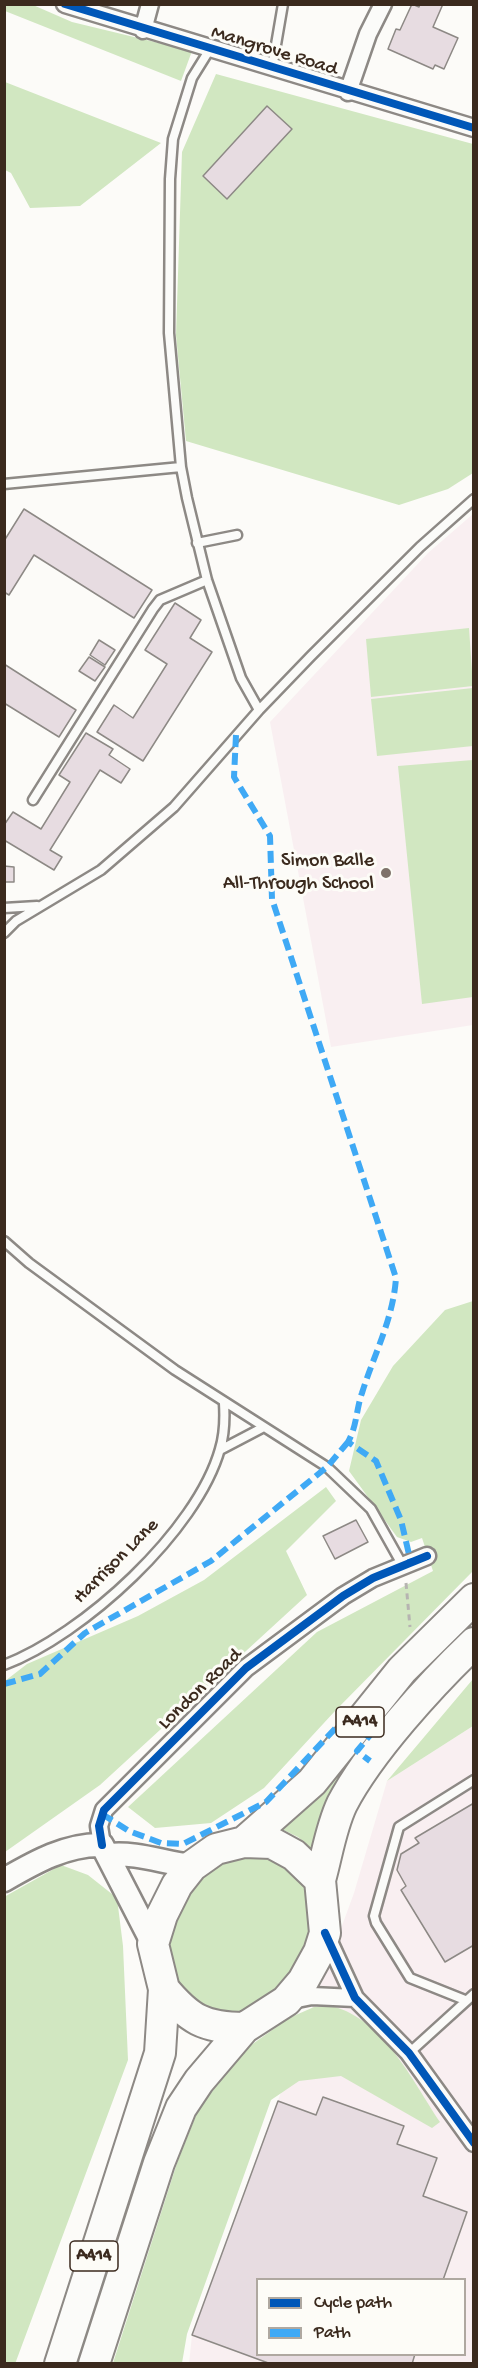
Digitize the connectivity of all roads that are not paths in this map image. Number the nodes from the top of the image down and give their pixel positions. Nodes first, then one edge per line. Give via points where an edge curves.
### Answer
1 (65, 4) edge
2 (150, 4) edge
3 (283, 4) edge
4 (383, 4) edge
5 (142, 30) junction
6 (210, 49) junction
7 (272, 68) junction
8 (348, 92) junction
9 (474, 128) edge
10 (181, 467) junction
11 (4, 484) edge
12 (474, 499) edge
13 (237, 535) dead end
14 (197, 543) junction
15 (207, 580) junction
16 (259, 710) junction
17 (33, 800) dead end
18 (38, 906) junction
19 (4, 908) edge
20 (4, 933) edge
21 (4, 1241) edge
22 (224, 1403) junction
23 (262, 1428) junction
24 (220, 1450) junction
25 (427, 1556) dead end
26 (403, 1566) junction
27 (474, 1599) edge
28 (474, 1643) edge
29 (4, 1665) edge
30 (474, 1780) edge
31 (244, 1842) junction
32 (106, 1850) junction
33 (192, 1866) junction
34 (4, 1880) edge
35 (320, 1880) junction
36 (325, 1933) junction
37 (153, 1944) junction
38 (164, 1989) junction
39 (474, 1995) edge
40 (355, 1998) junction
41 (465, 2000) junction
42 (286, 2001) junction
43 (244, 2028) junction
44 (409, 2053) junction
45 (474, 2143) edge
46 (60, 2364) edge
47 (94, 2364) edge

1 - 5 street, Mangrove Road
2 - 5 street
3 - 7 lane
4 - 8 street
5 - 6 street, Mangrove Road
6 - 7 street, Mangrove Road
6 - 10 lane via 192,78 181,111 173,139 170,179 169,333
7 - 8 street, Mangrove Road
8 - 9 street, Mangrove Road
10 - 11 lane
10 - 14 lane
12 - 16 lane via 420,547
13 - 14 lane
14 - 15 lane
15 - 16 lane via 241,678
15 - 17 lane via 160,600
16 - 18 lane via 174,807 101,870
18 - 19 lane
18 - 20 lane
21 - 22 lane via 78,1300
22 - 23 lane
22 - 24 lane, Harrison Lane
23 - 24 lane
23 - 26 lane via 327,1467 353,1489 371,1509
24 - 29 lane, Harrison Lane via 186,1514 144,1565 83,1619
25 - 26 street, London Road
26 - 32 street, London Road via 343,1596 246,1668 104,1810 99,1826
27 - 31 highway, A414 via 402,1670 312,1782
28 - 35 highway, A414 via 424,1696 354,1784 341,1806
30 - 41 lane via 399,1827 374,1916 410,1978
31 - 33 highway via 216,1850
31 - 35 highway via 272,1843 294,1855
32 - 33 main road
32 - 34 main road via 82,1844
32 - 37 main road
33 - 37 highway via 162,1915
35 - 36 highway
36 - 40 street
36 - 42 highway via 314,1962
37 - 38 highway
38 - 43 highway via 199,2022 221,2028
38 - 46 highway, A414 via 160,2053 153,2082
39 - 41 lane
40 - 42 street via 312,1996
40 - 44 street
41 - 44 lane
42 - 43 highway
43 - 47 highway, A414 via 199,2080 181,2108 159,2163
44 - 45 street

